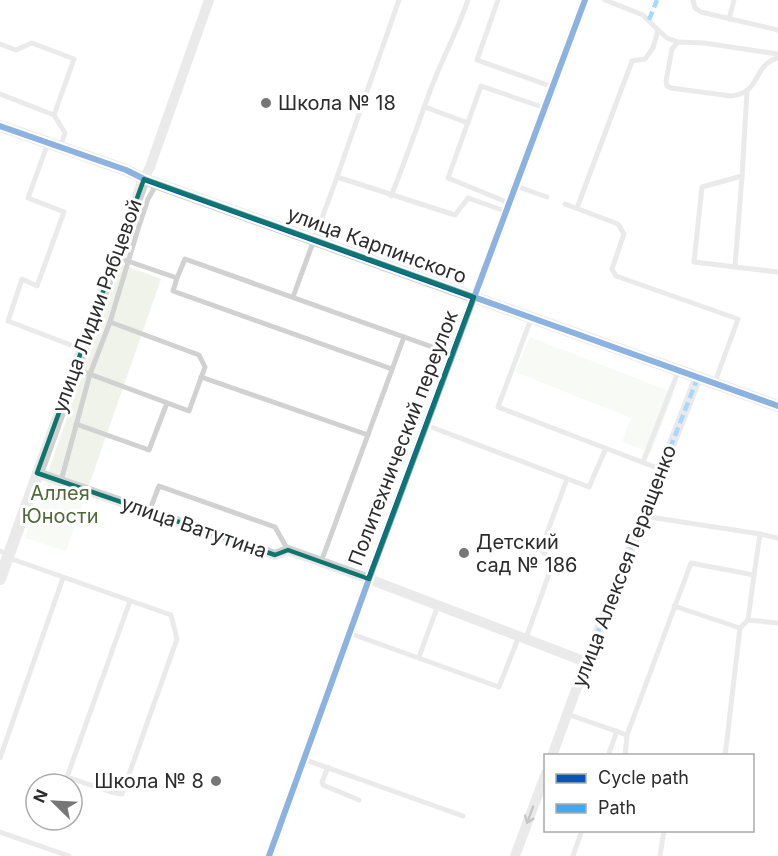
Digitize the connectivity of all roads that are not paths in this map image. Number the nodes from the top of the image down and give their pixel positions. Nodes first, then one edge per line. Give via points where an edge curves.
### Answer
1 (209, 0) edge
2 (399, 0) edge
3 (468, 0) edge
4 (498, 0) edge
5 (585, 0) edge
6 (605, 0) edge
7 (693, 0) edge
8 (734, 0) edge
9 (729, 19) junction
10 (778, 30) edge
11 (659, 32) junction
12 (678, 42) junction
13 (0, 44) edge
14 (671, 53) junction
15 (778, 56) edge
16 (553, 87) junction
17 (747, 92) junction
18 (0, 94) edge
19 (425, 107) junction
20 (545, 108) junction
21 (54, 115) junction
22 (468, 123) junction
23 (0, 126) edge
24 (54, 145) junction
25 (742, 176) junction
26 (337, 177) junction
27 (144, 178) junction
28 (157, 183) junction
29 (516, 186) junction
30 (391, 196) junction
31 (547, 197) dead end
32 (565, 204) dead end
33 (508, 207) junction
34 (577, 208) junction
35 (314, 241) junction
36 (115, 256) junction
37 (127, 260) junction
38 (735, 267) junction
39 (778, 272) edge
40 (177, 279) junction
41 (293, 297) junction
42 (474, 297) junction
43 (531, 318) junction
44 (110, 322) junction
45 (404, 337) junction
46 (81, 349) junction
47 (452, 354) junction
48 (74, 369) junction
49 (392, 369) junction
50 (679, 370) junction
51 (90, 374) junction
52 (201, 377) junction
53 (698, 377) junction
54 (715, 383) junction
55 (167, 403) junction
56 (778, 406) edge
57 (76, 424) junction
58 (426, 425) junction
59 (368, 435) junction
60 (606, 448) junction
61 (643, 462) junction
62 (660, 469) junction
63 (37, 474) junction
64 (567, 479) junction
65 (60, 482) junction
66 (149, 512) junction
67 (643, 516) junction
68 (760, 534) junction
69 (778, 538) edge
70 (288, 550) junction
71 (5, 554) edge
72 (321, 562) junction
73 (754, 575) junction
74 (63, 578) junction
75 (0, 579) edge
76 (369, 579) junction
77 (130, 601) junction
78 (438, 605) junction
79 (675, 606) junction
80 (748, 620) junction
81 (778, 623) edge
82 (740, 628) junction
83 (349, 633) junction
84 (522, 637) junction
85 (419, 657) junction
86 (586, 662) junction
87 (567, 714) junction
88 (616, 731) junction
89 (627, 735) junction
90 (553, 754) edge
91 (609, 754) edge
92 (625, 754) edge
93 (725, 754) edge
94 (0, 758) edge
95 (303, 759) junction
96 (328, 767) junction
97 (544, 779) edge
98 (359, 800) dead end
99 (463, 816) dead end
100 (0, 832) edge
101 (582, 832) edge
102 (664, 832) edge
103 (69, 856) edge
104 (269, 856) edge
105 (516, 856) edge
106 (573, 856) edge
107 (660, 856) edge

1 - 27 street, улица Лидии Рябцевой
2 - 26 lane
3 - 19 lane
4 - 16 lane via 477,60
5 - 16 street, Политехнический переулок
6 - 11 lane via 643,15
7 - 9 lane via 701,12
8 - 9 lane
9 - 10 lane
11 - 12 lane
11 - 14 lane via 669,42
11 - 34 lane via 645,59 632,61
12 - 14 lane
12 - 15 lane
13 - 21 lane via 16,50 32,43 74,59
14 - 17 lane via 668,86 731,96
15 - 17 lane via 762,68
16 - 20 street, Политехнический переулок
17 - 25 lane
18 - 21 lane
19 - 22 lane
19 - 30 lane
20 - 22 lane via 481,86
20 - 29 street, Политехнический переулок
21 - 24 lane via 65,133
22 - 33 lane via 448,178
23 - 24 street, улица Карпинского
24 - 27 street, улица Карпинского
24 - 46 lane via 28,198 64,212 37,286 22,279 8,321
25 - 38 lane
25 - 38 lane via 702,187 694,262
26 - 30 lane
26 - 35 lane
27 - 28 street, улица Карпинского
27 - 36 street, улица Лидии Рябцевой
28 - 35 street, улица Карпинского
28 - 37 lane
29 - 31 lane
29 - 33 street, Политехнический переулок
30 - 33 lane via 455,215 468,198
32 - 34 lane
33 - 42 street, Политехнический переулок
34 - 54 lane via 618,224 624,234 612,269 616,276 738,319
35 - 41 lane
35 - 42 street, улица Карпинского
36 - 37 lane
36 - 46 street, улица Лидии Рябцевой
37 - 40 lane
37 - 44 lane
38 - 39 lane
40 - 41 lane via 185,259
40 - 49 lane via 173,291
41 - 45 lane
42 - 43 street, улица Карпинского
42 - 47 street, Политехнический переулок
43 - 50 street, улица Карпинского
43 - 60 lane via 498,407
44 - 51 lane
44 - 52 lane via 199,355 205,367
45 - 47 lane
45 - 49 lane
46 - 48 street, улица Лидии Рябцевой
47 - 58 street, Политехнический переулок
48 - 51 lane
48 - 63 street, улица Лидии Рябцевой
49 - 59 lane
50 - 53 street, улица Карпинского
50 - 61 lane
51 - 55 lane
51 - 57 lane
52 - 55 lane via 189,411
52 - 59 lane
53 - 54 street, улица Карпинского
53 - 62 street, улица Алексея Геращенко
54 - 56 street, улица Карпинского
55 - 57 lane via 149,450
57 - 65 lane
58 - 64 lane
58 - 76 street, Политехнический переулок
59 - 72 lane
60 - 61 lane
60 - 64 lane via 589,488
61 - 62 lane
62 - 67 street, улица Алексея Геращенко
63 - 65 street, улица Ватутина
63 - 71 street, улица Лидии Рябцевой
64 - 84 lane via 541,549 553,563
65 - 66 street, улица Ватутина
66 - 70 street, улица Ватутина via 275,555
66 - 70 lane via 159,486 275,527
67 - 68 lane
67 - 86 street, улица Алексея Геращенко
68 - 69 lane
68 - 73 lane
70 - 72 street, улица Ватутина
71 - 74 lane
71 - 75 street, улица Лидии Рябцевой
72 - 76 street, улица Ватутина
73 - 79 lane via 691,563
73 - 80 lane
74 - 77 lane
74 - 94 lane
76 - 78 street, улица Ватутина
76 - 83 street, Политехнический переулок
77 - 77 lane via 171,615 177,639 123,794 68,777
78 - 84 street, улица Ватутина
78 - 85 lane
79 - 82 lane
79 - 89 lane
80 - 81 lane
80 - 82 lane
82 - 93 lane
83 - 85 lane
83 - 95 street, Политехнический переулок
84 - 85 lane via 499,687
84 - 86 street, улица Ватутина
86 - 87 street, улица Алексея Геращенко
87 - 88 lane
87 - 90 street, улица Алексея Геращенко
88 - 89 lane
88 - 91 lane
89 - 92 lane
95 - 96 lane
95 - 104 street, Политехнический переулок
96 - 98 lane via 322,785
96 - 99 lane
97 -> 105 street
100 - 103 lane
101 - 106 lane
102 - 107 lane

